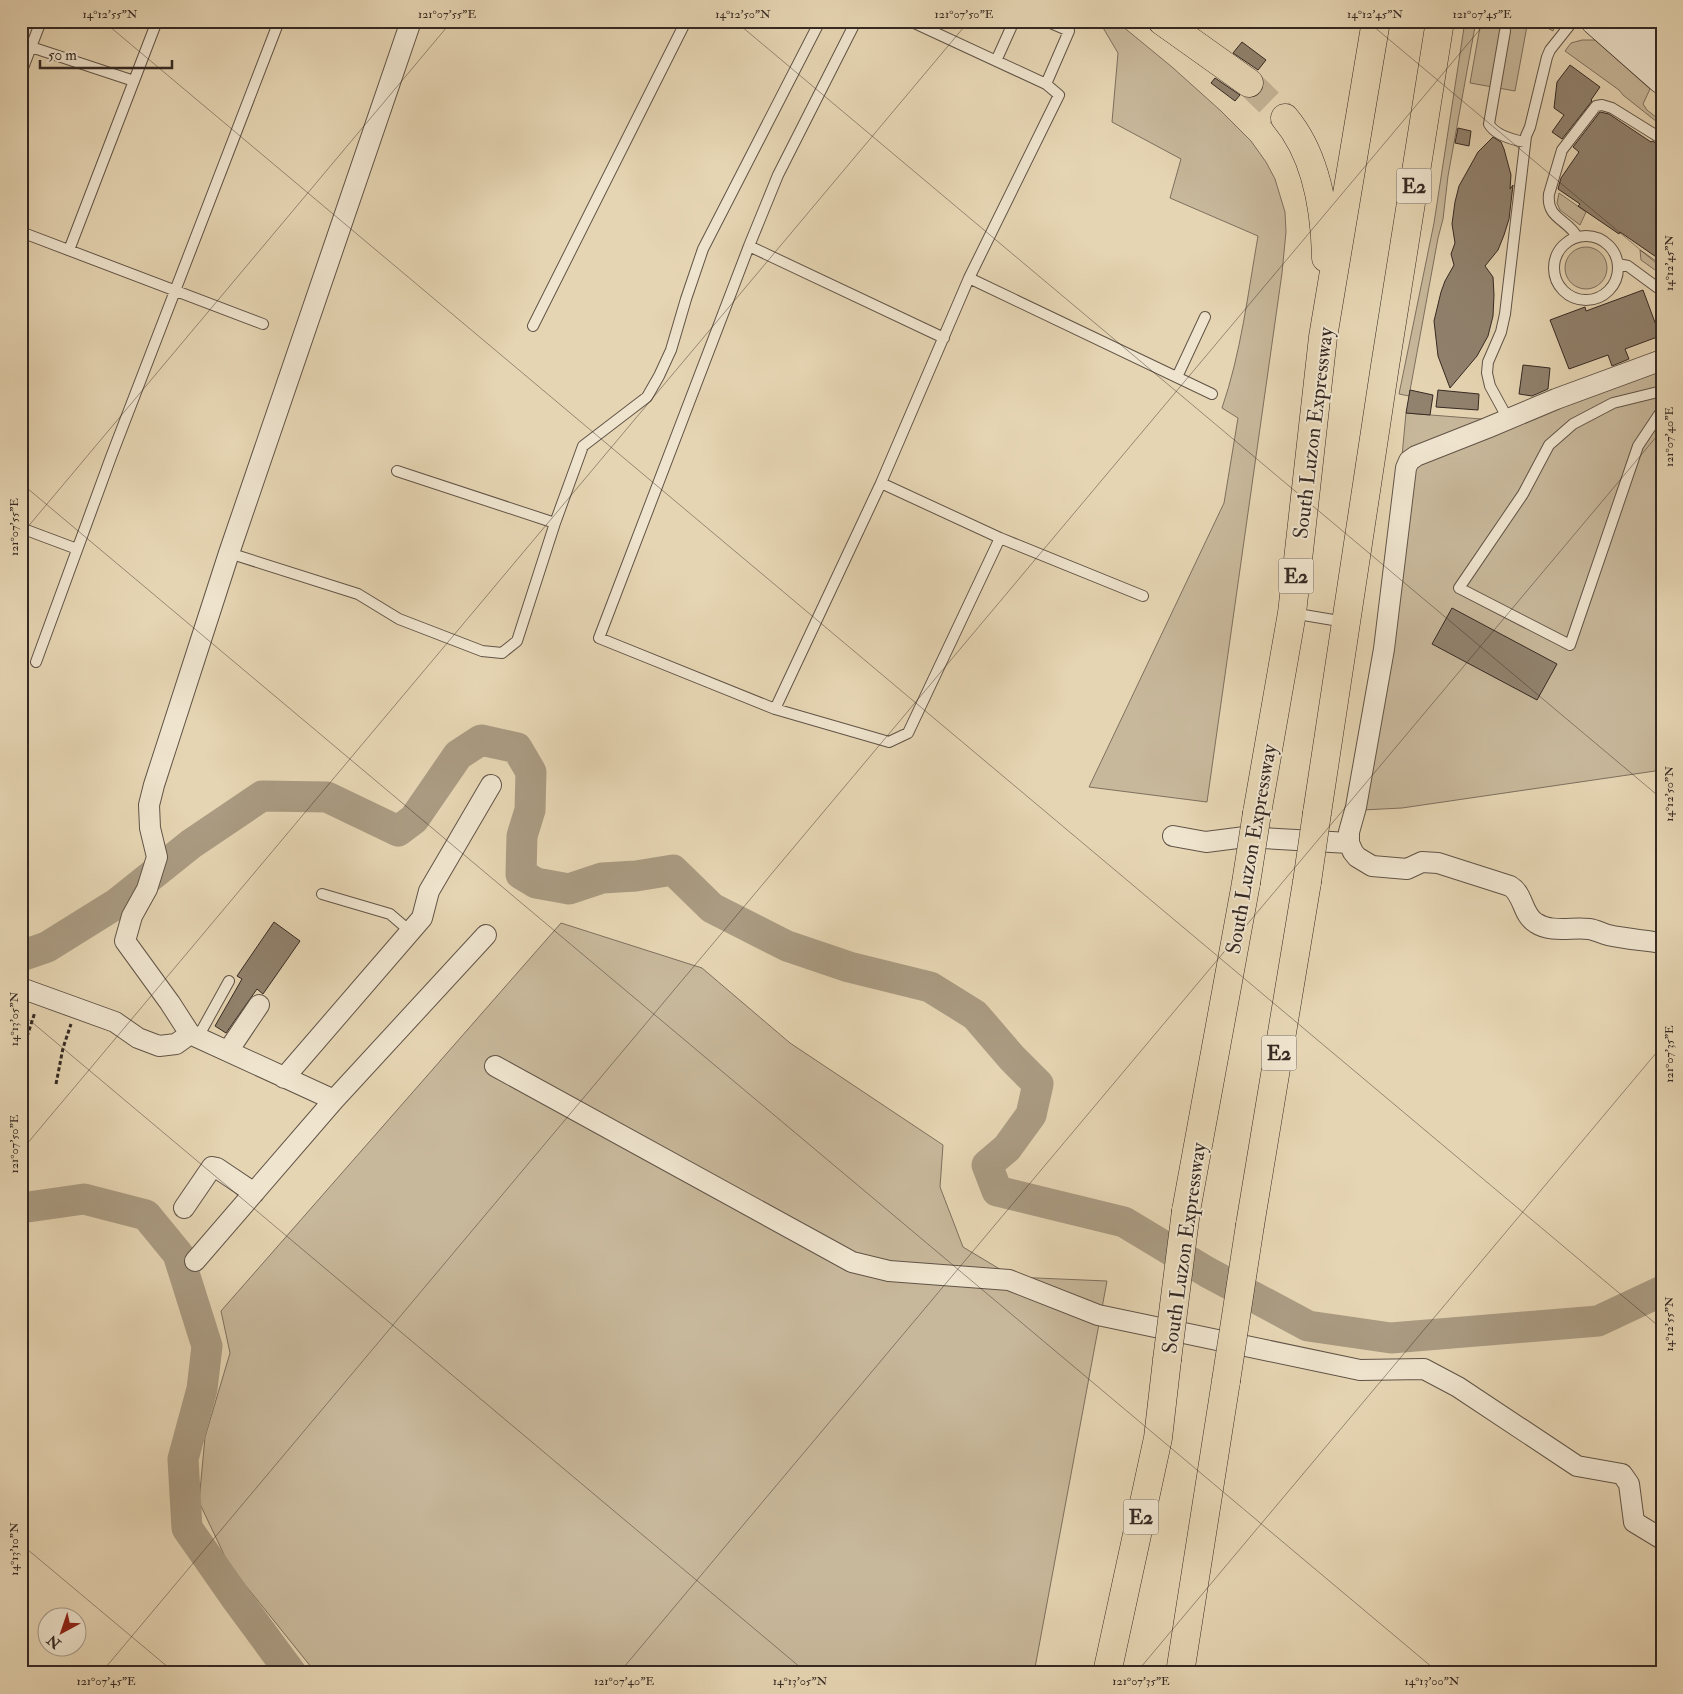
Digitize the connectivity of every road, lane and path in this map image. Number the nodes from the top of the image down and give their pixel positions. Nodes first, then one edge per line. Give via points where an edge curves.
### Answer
1 (41, 21) edge
2 (157, 21) edge
3 (279, 21) edge
4 (411, 21) edge
5 (686, 21) edge
6 (820, 21) edge
7 (856, 21) edge
8 (910, 21) edge
9 (1014, 21) edge
10 (1046, 21) edge
11 (1162, 21) edge
12 (1376, 21) edge
13 (1440, 21) edge
14 (1573, 21) edge
15 (1595, 21) edge
16 (1635, 21) edge
17 (1505, 32) dead end
18 (31, 47) junction
19 (996, 61) junction
20 (1659, 63) edge
21 (21, 73) edge
22 (134, 81) junction
23 (1249, 83) tunnel mouth
24 (1046, 84) junction
25 (1285, 118) tunnel mouth
26 (1662, 139) edge
27 (1525, 142) junction
28 (21, 232) edge
29 (1577, 237) junction
30 (749, 246) junction
31 (69, 250) junction
32 (1618, 264) junction
33 (969, 278) junction
34 (176, 290) junction
35 (1662, 291) edge
36 (1206, 317) dead end
37 (263, 324) dead end
38 (533, 326) dead end
39 (1323, 337) junction
40 (944, 338) junction
41 (1662, 360) edge
42 (1177, 377) junction
43 (1662, 391) edge
44 (1212, 394) dead end
45 (1662, 410) edge
46 (1508, 419) junction
47 (396, 471) dead end
48 (881, 483) junction
49 (555, 523) junction
50 (21, 528) edge
51 (1000, 538) junction
52 (77, 549) junction
53 (229, 553) junction
54 (1143, 596) dead end
55 (1292, 613) junction
56 (1346, 622) junction
57 (36, 662) dead end
58 (775, 709) junction
59 (491, 785) dead end
60 (1173, 836) dead end
61 (1349, 843) junction
62 (322, 894) dead end
63 (411, 932) junction
64 (486, 935) dead end
65 (1662, 943) edge
66 (229, 981) dead end
67 (21, 988) edge
68 (41, 995) junction
69 (259, 1005) dead end
70 (77, 1009) junction
71 (194, 1036) junction
72 (228, 1051) junction
73 (21, 1055) edge
74 (495, 1066) dead end
75 (284, 1078) junction
76 (56, 1084) dead end
77 (334, 1100) junction
78 (254, 1193) junction
79 (184, 1208) dead end
80 (195, 1261) dead end
81 (1662, 1539) edge
82 (1107, 1673) edge
83 (1180, 1673) edge

1 - 18 lane
2 - 22 lane
3 - 34 lane
4 - 53 street
5 - 38 lane
6 - 49 lane via 703,249 671,350 659,376 647,397 583,446
7 - 30 lane via 778,175
8 - 19 lane
9 - 19 lane
10 - 24 lane via 1069,31
11 - 23 highway
12 - 39 highway, South Luzon Expressway / E2
13 - 56 highway, E2
14 - 27 lane via 1546,58
15 - 20 main road
16 - 20 main road
17 - 27 lane via 1489,124 1493,130
18 - 21 lane
18 - 22 lane
19 - 24 lane
22 - 31 lane
24 - 33 lane via 1059,94
25 - 39 highway via 1300,139 1318,186 1326,243
26 - 29 lane via 1612,108 1599,105 1591,110 1562,150 1548,201 1554,214
27 - 46 lane via 1505,314 1487,366 1490,386
28 - 31 lane
29 - 32 lane via 1586,236 1604,242 1611,248
29 - 32 lane via 1562,247 1554,263 1557,281 1568,295 1586,300 1603,296 1615,282
30 - 40 lane
30 - 58 lane via 599,638
31 - 34 lane
32 - 35 lane via 1628,266
33 - 40 lane
33 - 42 lane
34 - 37 lane
34 - 52 lane
36 - 42 lane
39 - 55 highway, South Luzon Expressway / E2
40 - 48 lane
41 - 46 street
42 - 44 lane
43 - 45 lane via 1613,403 1573,424 1549,446 1522,494 1459,588 1570,645 1638,446
46 - 61 street via 1416,456 1407,463 1384,649
47 - 49 lane
48 - 51 lane
48 - 58 lane
49 - 53 lane via 517,641 502,653 482,651 400,619 358,594
50 - 52 lane
51 - 54 lane
51 - 58 lane via 908,733 889,742
52 - 57 lane
53 - 71 street via 154,785 149,805 150,828 157,857 125,941
55 - 56 lane
55 - 82 highway, South Luzon Expressway / E2, bridge via 1186,1211 1158,1438
56 - 83 highway, E2, bridge
59 - 63 street via 429,891 422,918
60 - 61 street via 1206,842 1246,837
61 - 65 street via 1357,857 1372,866 1407,869 1422,862 1438,863 1510,886 1517,891 1532,920 1544,927 1589,929
62 - 63 lane via 390,914
63 - 75 street
64 - 77 street
66 - 71 lane
67 - 68 street
68 - 70 street
68 - 73 path
69 - 72 street
70 - 71 street via 115,1022 138,1038 159,1046 176,1044
70 - 76 path via 63,1048
71 - 72 street
72 - 75 street
74 - 81 street via 852,1262 889,1271 1009,1280 1098,1315 1360,1370 1424,1369 1458,1387 1577,1466 1622,1474 1628,1484 1634,1522
75 - 77 street
77 - 78 street
78 - 79 street via 212,1167
78 - 80 street

